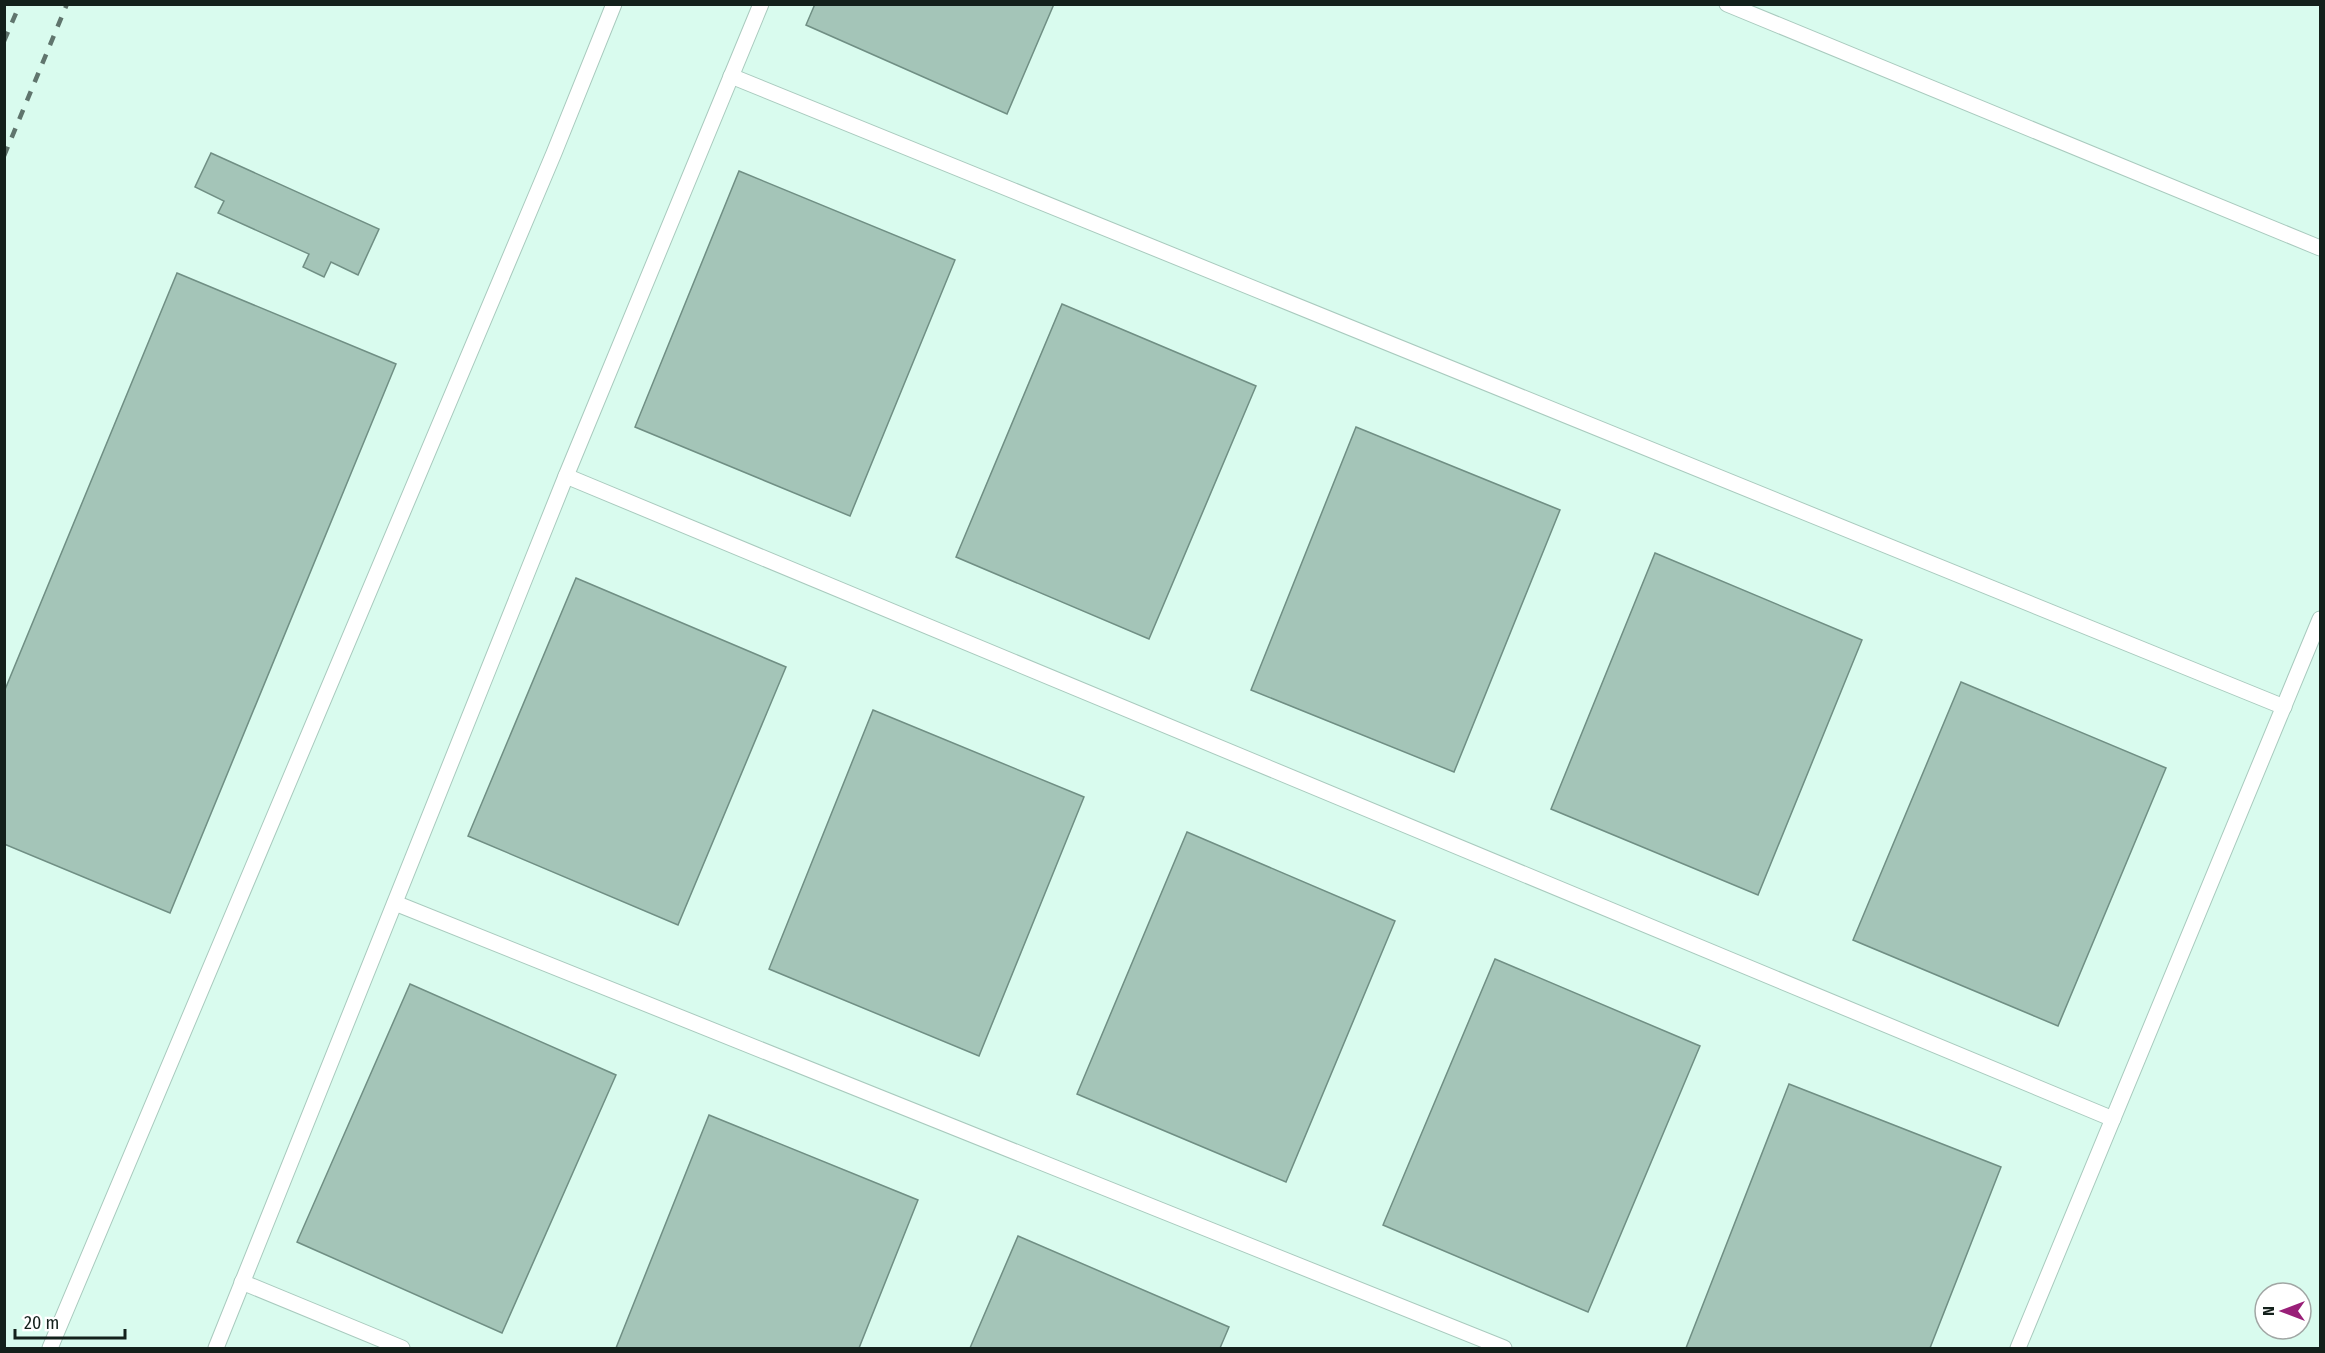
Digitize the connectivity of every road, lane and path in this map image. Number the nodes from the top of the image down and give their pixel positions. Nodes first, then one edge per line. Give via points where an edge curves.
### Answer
1 (614, 4) edge
2 (761, 4) edge
3 (1727, 4) edge
4 (731, 76) junction
5 (2320, 248) edge
6 (566, 476) junction
7 (2320, 619) edge
8 (2284, 707) junction
9 (394, 903) junction
10 (2113, 1119) junction
11 (242, 1282) junction
12 (50, 1348) edge
13 (216, 1348) edge
14 (402, 1348) edge
15 (1504, 1348) edge
16 (2018, 1348) edge

1 - 12 lane
2 - 4 lane
3 - 5 lane
4 - 6 lane
4 - 8 lane
6 - 9 lane
6 - 10 lane
7 - 8 lane
8 - 10 lane
9 - 11 lane
9 - 15 lane
10 - 16 lane
11 - 13 lane
11 - 14 lane

